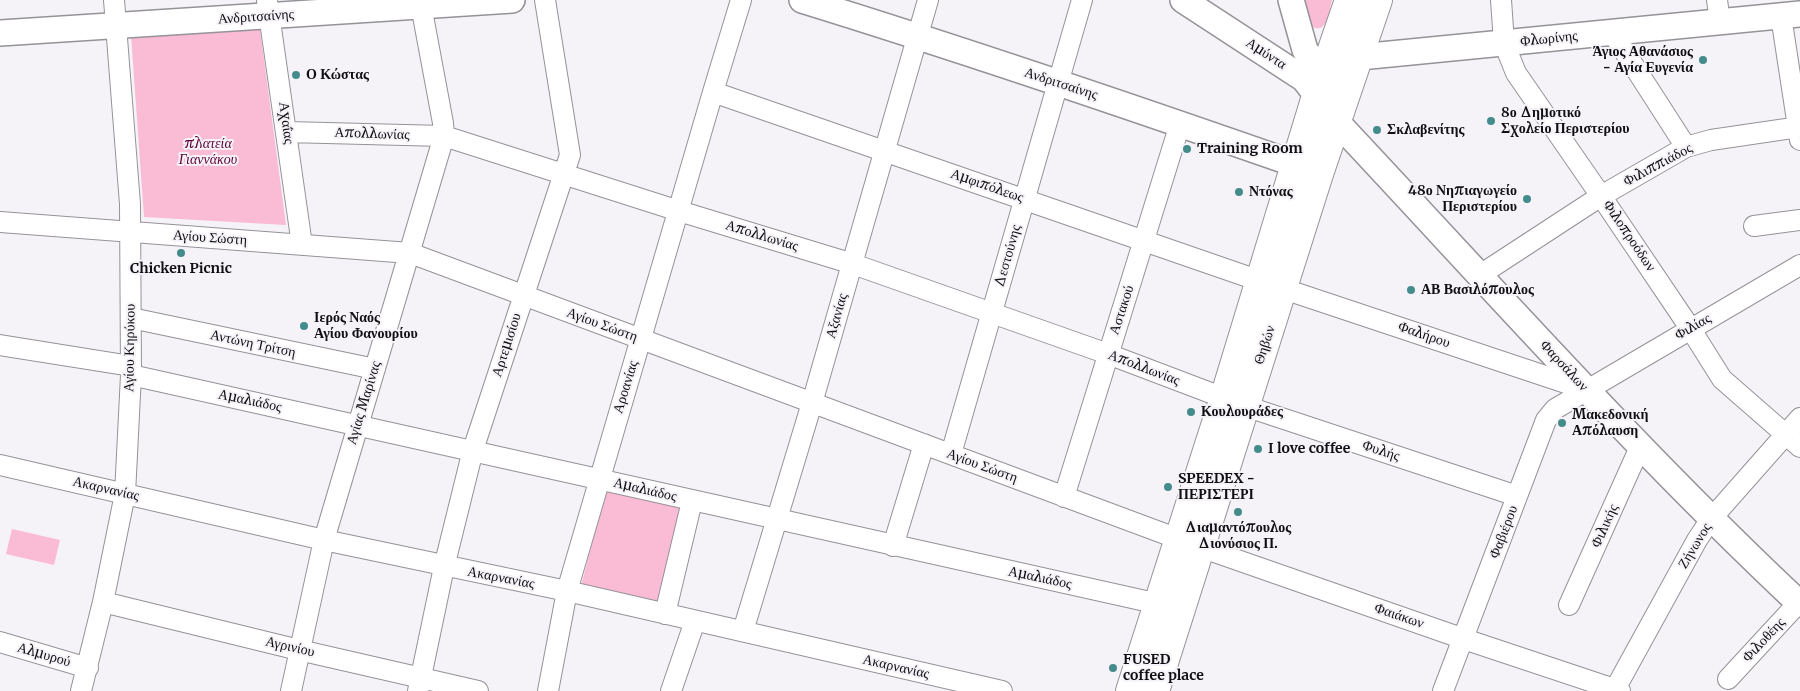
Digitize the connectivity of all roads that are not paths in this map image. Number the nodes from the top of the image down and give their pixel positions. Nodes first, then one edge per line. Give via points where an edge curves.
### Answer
1 (114, 0) edge
2 (512, 0) edge
3 (545, 0) edge
4 (741, 0) edge
5 (802, 0) edge
6 (928, 0) edge
7 (1082, 0) edge
8 (1183, 0) edge
9 (1291, 0) edge
10 (1349, 0) edge
11 (1378, 0) edge
12 (1501, 0) edge
13 (421, 3) edge
14 (269, 8) edge
15 (1719, 11) edge
16 (1790, 15) edge
17 (116, 26) junction
18 (1612, 32) junction
19 (0, 33) edge
20 (918, 36) junction
21 (1504, 43) junction
22 (1358, 57) junction
23 (1329, 60) junction
24 (1058, 83) junction
25 (713, 92) junction
26 (1316, 96) junction
27 (1336, 121) junction
28 (1180, 124) junction
29 (1799, 131) edge
30 (287, 132) junction
31 (444, 136) junction
32 (1686, 147) junction
33 (885, 151) junction
34 (1307, 169) junction
35 (564, 175) junction
36 (1602, 196) junction
37 (1024, 199) junction
38 (679, 211) junction
39 (1800, 220) edge
40 (0, 222) edge
41 (1754, 226) dead end
42 (131, 232) junction
43 (1144, 241) junction
44 (302, 245) junction
45 (410, 253) junction
46 (853, 264) junction
47 (1800, 265) edge
48 (1480, 274) junction
49 (1272, 284) junction
50 (523, 295) junction
51 (992, 312) junction
52 (131, 318) junction
53 (1690, 328) junction
54 (641, 339) junction
55 (0, 345) edge
56 (1108, 354) junction
57 (375, 369) junction
58 (131, 370) junction
59 (1587, 390) junction
60 (1234, 402) junction
61 (812, 403) junction
62 (1800, 418) edge
63 (357, 425) junction
64 (1793, 441) edge
65 (924, 444) junction
66 (1640, 447) junction
67 (473, 450) junction
68 (951, 454) junction
69 (0, 465) edge
70 (599, 480) junction
71 (125, 494) junction
72 (1064, 496) junction
73 (1517, 496) junction
74 (692, 501) junction
75 (1711, 519) junction
76 (776, 520) junction
77 (324, 540) junction
78 (1190, 543) junction
79 (893, 546) junction
80 (444, 567) junction
81 (566, 591) junction
82 (103, 602) junction
83 (1800, 603) edge
84 (1159, 604) junction
85 (1569, 605) dead end
86 (665, 614) junction
87 (695, 621) junction
88 (743, 631) junction
89 (1464, 639) junction
90 (0, 642) edge
91 (299, 650) junction
92 (88, 668) junction
93 (1728, 680) dead end
94 (420, 684) edge
95 (1616, 690) edge
96 (81, 691) edge
97 (291, 691) edge
98 (478, 691) edge
99 (548, 691) edge
100 (671, 691) edge
101 (1002, 691) edge
102 (1130, 691) edge
103 (1154, 691) edge
104 (1443, 691) edge

1 - 17 street, Αγίου Κηρύκου
2 - 13 street, Ανδριτσαίνης
3 - 35 street, Αρτεμισίου via 570,155
4 - 25 street, Αροανίας
5 - 20 street, Ανδριτσαίνης
6 - 20 street, Αξανίας
7 - 24 street, Δεστούνης
8 - 26 street, Αμύντα via 1304,79
9 - 23 street via 1305,50 1311,59
10 - 23 main road, Θηβών
11 - 22 main road, Θηβών
12 - 21 street, Φιλοπροόδων
13 - 14 street, Ανδριτσαίνης
13 - 31 street, Αγίας Μαρίνας
14 - 17 street, Ανδριτσαίνης
14 - 30 street, Αχαΐας
15 - 16 street, Φλωρίνης
15 - 18 street, Φλωρίνης
16 - 29 street
17 - 19 street, Ανδριτσαίνης
17 - 42 street, Αγίου Κηρύκου
18 - 21 street, Φλωρίνης
18 - 32 street
20 - 24 street, Ανδριτσαίνης
20 - 33 street, Αξανίας
21 - 22 street, Φλωρίνης
21 - 36 street, Φιλοπροόδων via 1516,73
22 - 23 street, Φλωρίνης
22 - 27 main road, Θηβών
23 - 26 main road, Θηβών
24 - 28 street, Ανδριτσαίνης
24 - 37 street, Δεστούνης
25 - 33 street, Αμφιπόλεως
25 - 38 street, Αροανίας
26 - 27 street, Αμύντα
26 - 34 main road, Θηβών
27 - 34 main road, Θηβών
27 - 48 street, Φαρσάλων
28 - 34 street, Ανδριτσαίνης
28 - 43 street, Αστακού
29 - 32 street, Φιλιππιάδος via 1711,140
30 - 31 street, Απολλωνίας
30 - 44 street, Αχαΐας
31 - 35 street, Απολλωνίας
31 - 45 street, Αγίας Μαρίνας
32 - 36 street, Φιλιππιάδος
33 - 37 street, Αμφιπόλεως
33 - 46 street, Αξανίας
34 - 49 main road, Θηβών
35 - 38 street, Απολλωνίας
35 - 50 street, Αρτεμισίου
36 - 48 street, Φιλιππιάδος
36 - 53 street, Φιλοπροόδων
37 - 43 street, Αμφιπόλεως
37 - 51 street, Δεστούνης
38 - 46 street, Απολλωνίας
38 - 54 street, Αροανίας
39 - 41 street
40 - 42 street, Αγίου Σώστη
42 - 44 street, Αγίου Σώστη
42 - 52 street, Αγίου Κηρύκου
43 - 49 street, Αμφιπόλεως
43 - 56 street, Αστακού
44 - 45 street, Αγίου Σώστη
45 - 50 street, Αγίου Σώστη
45 - 57 street, Αγίας Μαρίνας
46 - 51 street, Απολλωνίας
46 - 61 street, Αξανίας
47 - 53 street, Φιλίας
48 - 59 street, Φαρσάλων
49 - 59 street, Φαλήρου
49 - 60 main road, Θηβών
50 - 54 street, Αγίου Σώστη
50 - 67 street, Αρτεμισίου
51 - 56 street, Απολλωνίας
51 - 68 street, Δεστούνης
52 - 57 street, Αντώνη Τρίτση
52 - 58 street, Αγίου Κηρύκου
53 - 59 street, Φιλίας
53 - 64 street, Φιλοπροόδων via 1722,379
54 - 61 street, Αγίου Σώστη
54 - 70 street, Αροανίας
55 - 58 street, Αμαλιάδος
56 - 60 street, Απολλωνίας
56 - 72 street, Αστακού
57 - 63 street, Αγίας Μαρίνας
58 - 63 street, Αμαλιάδος
58 - 71 street, Αγίου Κηρύκου
59 - 66 street, Φαρσάλων
59 - 73 street, Φαβιέρου via 1555,408 1546,420
60 - 73 street, Φυλής
60 - 78 main road, Θηβών
61 - 65 street, Αγίου Σώστη
61 - 76 street, Αξανίας
62 - 64 street, Ζήνωνος
63 - 67 street, Αμαλιάδος
63 - 77 street, Αγίας Μαρίνας
64 - 75 street, Ζήνωνος
65 - 68 street, Αγίου Σώστη
65 - 79 street
66 - 75 street, Φαρσάλων
66 - 85 street, Φιλικής
67 - 70 street, Αμαλιάδος
67 - 80 street, Αρτεμισίου
68 - 72 street, Αγίου Σώστη
69 - 71 street, Ακαρνανίας
70 - 74 street, Αμαλιάδος
70 - 81 street, Αροανίας
71 - 77 street, Ακαρνανίας
71 - 82 street, Αγίου Κηρύκου
72 - 78 street, Αγίου Σώστη
73 - 89 street, Φαβιέρου
74 - 76 street, Αμαλιάδος
74 - 86 street
75 - 83 street, Φαρσάλων
75 - 95 street, Ζήνωνος
76 - 79 street, Αμαλιάδος
76 - 88 street, Αξανίας
77 - 80 street, Ακαρνανίας
77 - 91 street, Αγίας Μαρίνας
78 - 84 main road, Θηβών
78 - 89 street, Φαιάκων
78 - 103 main road, Θηβών
79 - 84 street, Αμαλιάδος
80 - 81 street, Ακαρνανίας
80 - 94 street, Αρτεμισίου
81 - 86 street, Ακαρνανίας
81 - 99 street, Αροανίας
82 - 91 street, Αγρινίου
82 - 92 street, Αγίου Κηρύκου
83 - 93 street, Φιλοθέης
84 - 102 main road, Θηβών
86 - 87 street, Ακαρνανίας
87 - 88 street, Ακαρνανίας
87 - 100 street
88 - 101 street, Ακαρνανίας
89 - 95 street, Φαιάκων
89 - 104 street, Φαβιέρου
90 - 92 street, Αλμυρού
91 - 94 street, Αγρινίου
91 - 97 street, Αγίας Μαρίνας
92 - 96 street, Αγίου Κηρύκου
94 - 98 street, Αγρινίου

